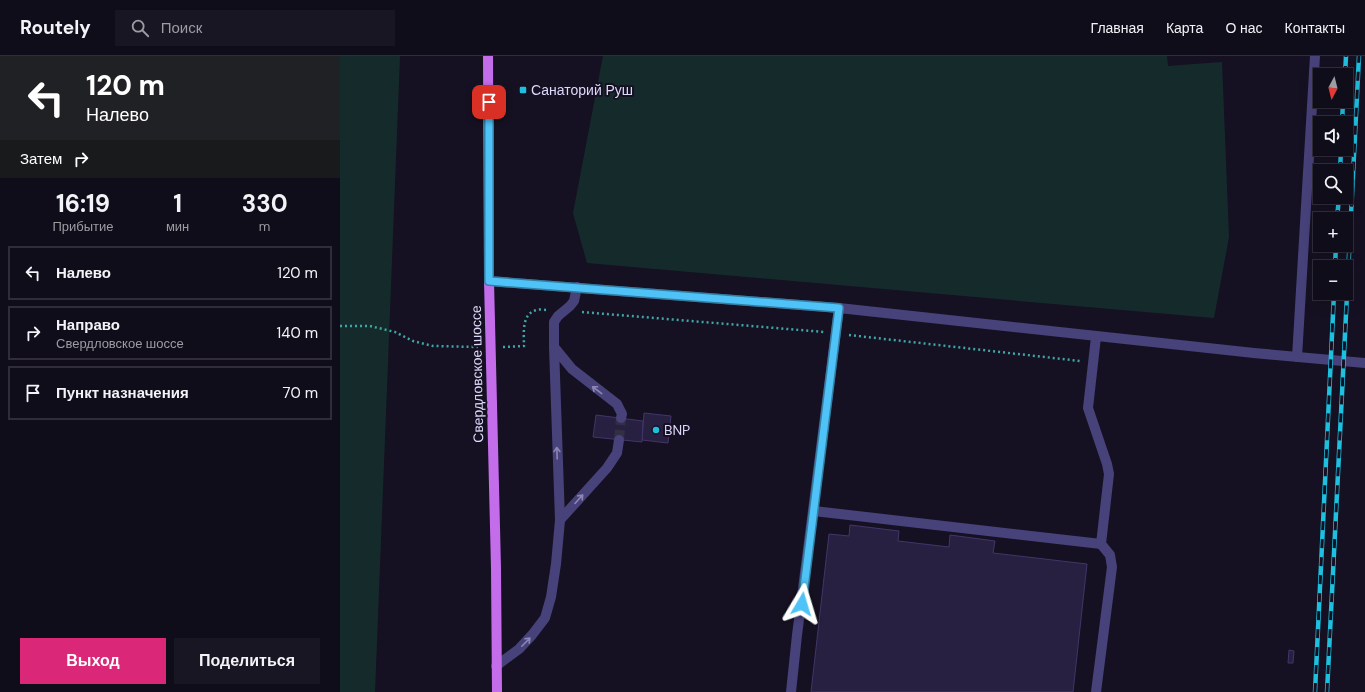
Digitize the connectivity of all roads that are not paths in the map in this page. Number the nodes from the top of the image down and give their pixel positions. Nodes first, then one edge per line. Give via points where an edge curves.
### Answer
1 (488, 56) edge
2 (1315, 56) edge
3 (489, 281) junction
4 (577, 287) junction
5 (839, 308) junction
6 (1096, 337) junction
7 (554, 347) junction
8 (1297, 357) junction
9 (1365, 363) edge
10 (622, 418) tunnel mouth
11 (620, 440) tunnel mouth
12 (814, 511) junction
13 (560, 520) junction
14 (1101, 544) junction
15 (496, 666) junction
16 (497, 692) edge
17 (791, 692) edge
18 (1096, 692) edge

1 - 3 main road, Свердловское шоссе
2 - 8 street
3 - 4 street
3 - 15 main road, Свердловское шоссе
4 - 5 street
4 - 7 street via 574,300 554,322
5 - 6 street
5 - 12 street
6 - 8 street
6 - 14 street via 1088,408 1108,474
10 -> 7 street via 617,404 572,369
13 -> 7 street
8 - 9 street
13 -> 11 street via 607,468 618,453
12 - 14 street
12 - 17 street
15 -> 13 street via 519,648 545,618 551,597
14 - 18 street via 1110,555 1112,567
15 - 16 main road, Свердловское шоссе

